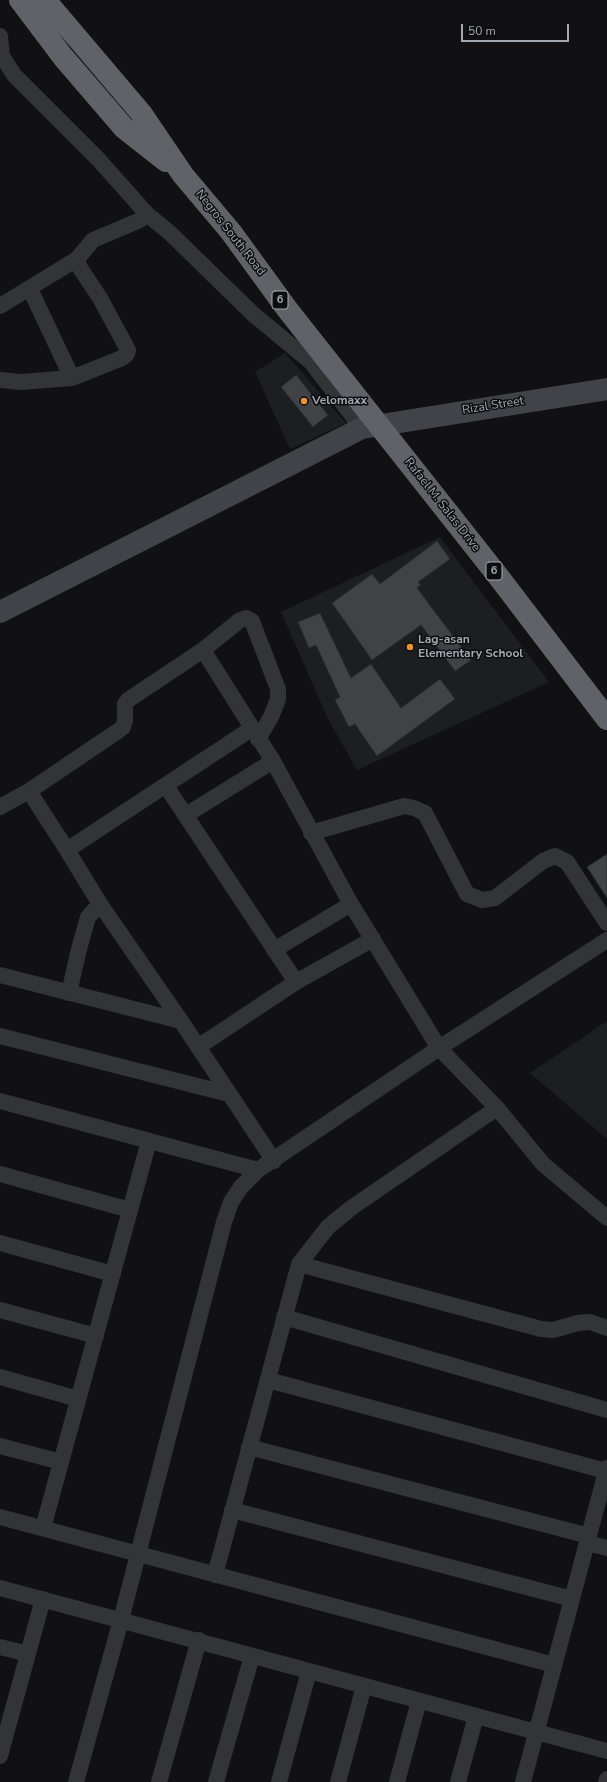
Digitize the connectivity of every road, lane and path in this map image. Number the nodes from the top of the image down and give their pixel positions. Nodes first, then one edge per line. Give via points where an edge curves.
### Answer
1 (20, 0) edge
2 (46, 12) edge
3 (0, 36) edge
4 (148, 215) junction
5 (78, 259) junction
6 (30, 289) junction
7 (0, 306) edge
8 (72, 378) junction
9 (0, 380) edge
10 (607, 388) edge
11 (370, 426) junction
12 (0, 612) edge
13 (203, 650) junction
14 (606, 716) edge
15 (254, 734) junction
16 (273, 761) junction
17 (166, 786) junction
18 (29, 791) junction
19 (0, 807) edge
20 (186, 815) junction
21 (311, 833) junction
22 (67, 850) junction
23 (100, 904) junction
24 (352, 904) junction
25 (607, 923) edge
26 (373, 939) junction
27 (607, 940) edge
28 (274, 950) junction
29 (0, 975) edge
30 (296, 982) junction
31 (69, 993) junction
32 (181, 1020) junction
33 (0, 1036) edge
34 (198, 1047) junction
35 (439, 1048) junction
36 (229, 1094) junction
37 (0, 1101) edge
38 (496, 1108) junction
39 (149, 1141) junction
40 (274, 1161) junction
41 (258, 1170) junction
42 (0, 1174) edge
43 (130, 1210) junction
44 (607, 1218) edge
45 (0, 1243) edge
46 (299, 1264) junction
47 (113, 1274) junction
48 (0, 1310) edge
49 (284, 1317) junction
50 (607, 1328) edge
51 (96, 1336) junction
52 (0, 1377) edge
53 (268, 1380) junction
54 (78, 1399) junction
55 (607, 1410) edge
56 (0, 1446) edge
57 (249, 1447) junction
58 (61, 1462) junction
59 (607, 1469) edge
60 (232, 1510) junction
61 (0, 1517) edge
62 (43, 1528) junction
63 (588, 1540) junction
64 (607, 1548) edge
65 (138, 1554) junction
66 (215, 1575) junction
67 (0, 1588) edge
68 (43, 1599) junction
69 (572, 1599) junction
70 (121, 1620) junction
71 (199, 1640) junction
72 (0, 1647) edge
73 (28, 1654) junction
74 (252, 1656) junction
75 (554, 1665) junction
76 (309, 1671) junction
77 (364, 1686) junction
78 (419, 1701) junction
79 (6, 1709) edge
80 (476, 1716) junction
81 (537, 1731) junction
82 (607, 1751) edge
83 (0, 1756) edge
84 (76, 1782) edge
85 (159, 1782) edge
86 (216, 1782) edge
87 (279, 1782) edge
88 (338, 1782) edge
89 (397, 1782) edge
90 (458, 1782) edge
91 (523, 1782) edge

1 - 2 highway, Negros South Road
2 - 11 highway, Negros South Road / 6 via 141,113 183,175 231,232
3 - 4 street via 2,56 14,75 98,159
4 - 5 street via 93,240
4 - 11 street via 253,314 311,362
5 - 6 street
5 - 8 street via 80,268 100,298 128,350 122,358
6 - 7 street
6 - 8 street
8 - 9 street via 21,382
10 - 11 street, Rizal Street
11 - 12 street, Rizal Street
11 - 14 highway, Rafael M. Salas Drive / 6 via 498,576
13 - 15 street
13 - 15 street via 240,620 246,618 252,621 278,689 278,699 271,717
13 - 18 street via 128,700 125,704 123,727
15 - 16 street
15 - 17 street
16 - 20 street
16 - 21 street
17 - 20 street
17 - 22 street
18 - 19 street
18 - 22 street
20 - 28 street
21 - 24 street
21 - 25 street via 404,806 414,808 425,813 467,894 482,900 495,898 543,861 555,856 567,862
22 - 23 street
23 - 31 street via 88,917
23 - 32 street
24 - 26 street
24 - 28 street
26 - 30 street
26 - 35 street
27 - 35 street
28 - 30 street
29 - 31 street
30 - 34 street
31 - 32 street
32 - 34 street
33 - 36 street
34 - 36 street
35 - 38 street
35 - 40 street
36 - 40 street
37 - 39 street
38 - 44 street via 543,1164
38 - 46 street via 339,1218 328,1227
39 - 41 street
39 - 43 street
40 - 41 street
41 - 65 street via 231,1202 224,1222
42 - 43 street
43 - 47 street
45 - 47 street
46 - 49 street
46 - 50 street via 541,1329 553,1330 590,1322
47 - 51 street
48 - 51 street
49 - 53 street
49 - 55 street
51 - 54 street
52 - 54 street
53 - 57 street
53 - 59 street
54 - 58 street
56 - 58 street
57 - 60 street
57 - 63 street
58 - 62 street
59 - 63 street
60 - 66 street
60 - 69 street
61 - 62 street
62 - 65 street
63 - 64 street
63 - 69 street
65 - 66 street
65 - 70 street
66 - 75 street
67 - 68 street
68 - 70 street
68 - 73 street
69 - 75 street
70 - 71 street
70 - 84 street
71 - 74 street
71 - 85 street
72 - 73 street
73 - 79 street
74 - 76 street
74 - 86 street
75 - 81 street
76 - 77 street
76 - 87 street
77 - 78 street
77 - 88 street
78 - 80 street
78 - 89 street
79 - 83 street
80 - 81 street
80 - 90 street
81 - 82 street
81 - 91 street

